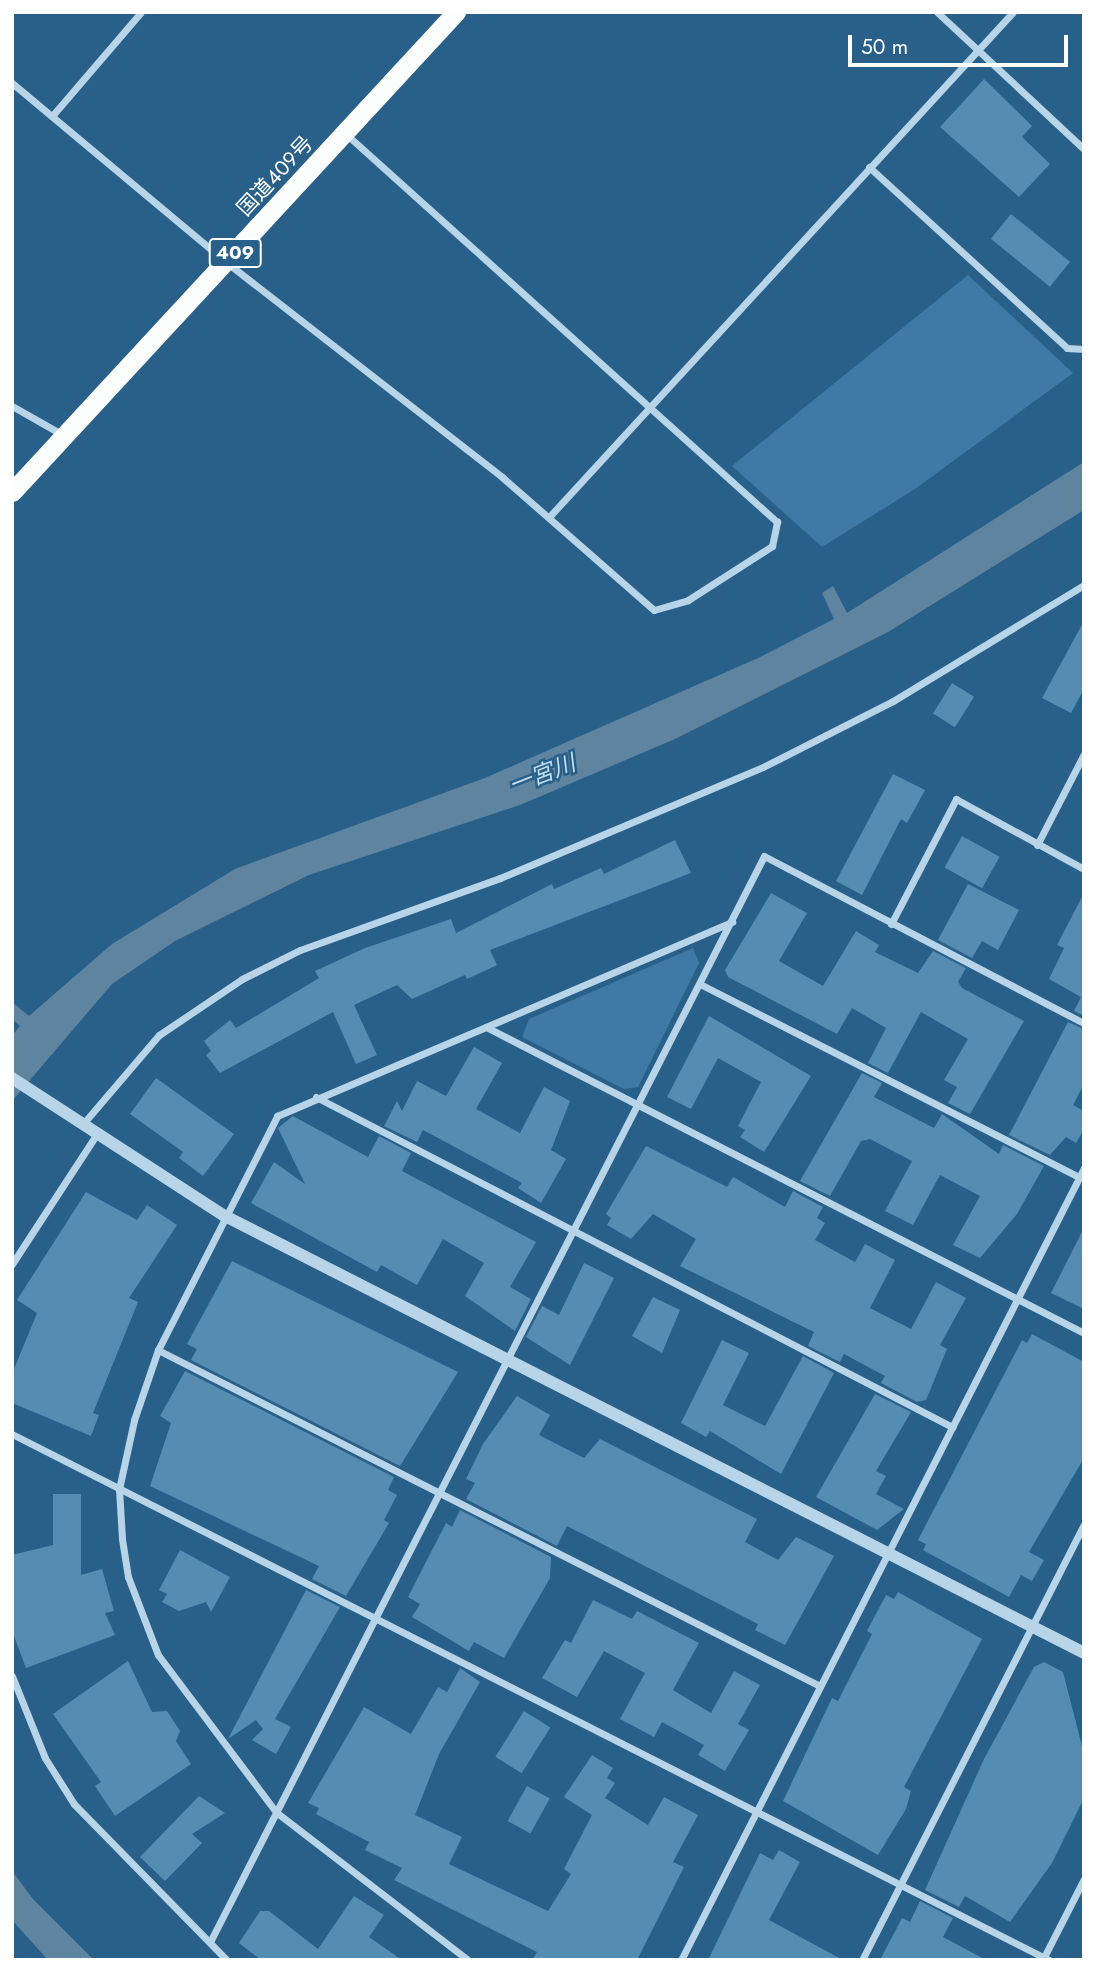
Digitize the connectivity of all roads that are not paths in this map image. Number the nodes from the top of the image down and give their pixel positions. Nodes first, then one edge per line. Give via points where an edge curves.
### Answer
1 (141, 12) edge
2 (456, 12) edge
3 (937, 12) edge
4 (1013, 12) edge
5 (978, 50) junction
6 (12, 83) edge
7 (52, 116) junction
8 (346, 133) junction
9 (1084, 149) edge
10 (869, 167) junction
11 (226, 262) junction
12 (1084, 349) edge
13 (12, 406) edge
14 (648, 407) junction
15 (63, 436) junction
16 (12, 492) edge
17 (549, 517) junction
18 (1084, 585) edge
19 (1084, 754) edge
20 (1037, 845) junction
21 (1084, 869) edge
22 (733, 922) junction
23 (891, 925) junction
24 (701, 984) junction
25 (1084, 1023) edge
26 (486, 1027) junction
27 (12, 1078) edge
28 (316, 1097) junction
29 (639, 1104) junction
30 (81, 1125) junction
31 (96, 1135) junction
32 (1084, 1168) edge
33 (1079, 1177) junction
34 (223, 1215) junction
35 (575, 1231) junction
36 (12, 1264) edge
37 (1017, 1298) junction
38 (1084, 1333) edge
39 (158, 1350) junction
40 (507, 1363) junction
41 (952, 1427) junction
42 (12, 1434) edge
43 (120, 1489) junction
44 (440, 1493) junction
45 (1084, 1525) edge
46 (887, 1555) junction
47 (375, 1619) junction
48 (1032, 1627) junction
49 (1084, 1653) edge
50 (12, 1675) edge
51 (820, 1686) junction
52 (756, 1811) junction
53 (276, 1812) junction
54 (1084, 1879) edge
55 (900, 1884) junction
56 (210, 1942) junction
57 (1045, 1959) edge
58 (227, 1960) edge
59 (468, 1960) edge
60 (681, 1960) edge
61 (862, 1960) edge

1 - 7 street
2 - 8 highway, 国道409号 / 409
3 - 5 street
4 - 5 street
5 - 9 street
5 - 10 street
6 - 7 street
7 - 11 street
8 - 11 highway, 国道409号 / 409
8 - 14 street
10 - 12 street via 1068,348
10 - 14 street
11 - 15 highway, 国道409号 / 409
11 - 17 street
13 - 15 street
14 - 17 street
14 - 17 street via 777,522 772,546 688,600 653,610
15 - 16 highway, 国道409号 / 409
18 - 30 street via 894,701 763,767 500,878 300,950 242,979 159,1035
19 - 20 street
20 - 21 street
20 - 23 street via 956,799
22 - 23 street via 764,856
22 - 24 street
22 - 26 street
23 - 25 street
24 - 29 street
24 - 33 street
26 - 28 street
26 - 29 street
27 - 30 street
28 - 34 street via 277,1116
28 - 35 street
29 - 35 street
29 - 37 street
30 - 31 street
31 - 34 street
31 - 36 street
32 - 33 street
33 - 37 street
34 - 39 street
34 - 40 street
35 - 40 street
35 - 41 street
37 - 38 street
37 - 41 street
39 - 43 street
39 - 44 street
40 - 44 street
40 - 46 street
41 - 46 street
42 - 43 street
43 - 47 street
43 - 53 street via 128,1577 158,1655
44 - 47 street
44 - 51 street
45 - 48 street
46 - 48 street
46 - 51 street
47 - 52 street
47 - 53 street
48 - 49 street
48 - 55 street
50 - 56 street via 45,1758 74,1804
51 - 52 street
52 - 55 street
52 - 60 street
53 - 56 street
53 - 59 street
54 - 57 street
55 - 57 street
55 - 61 street
56 - 58 street

